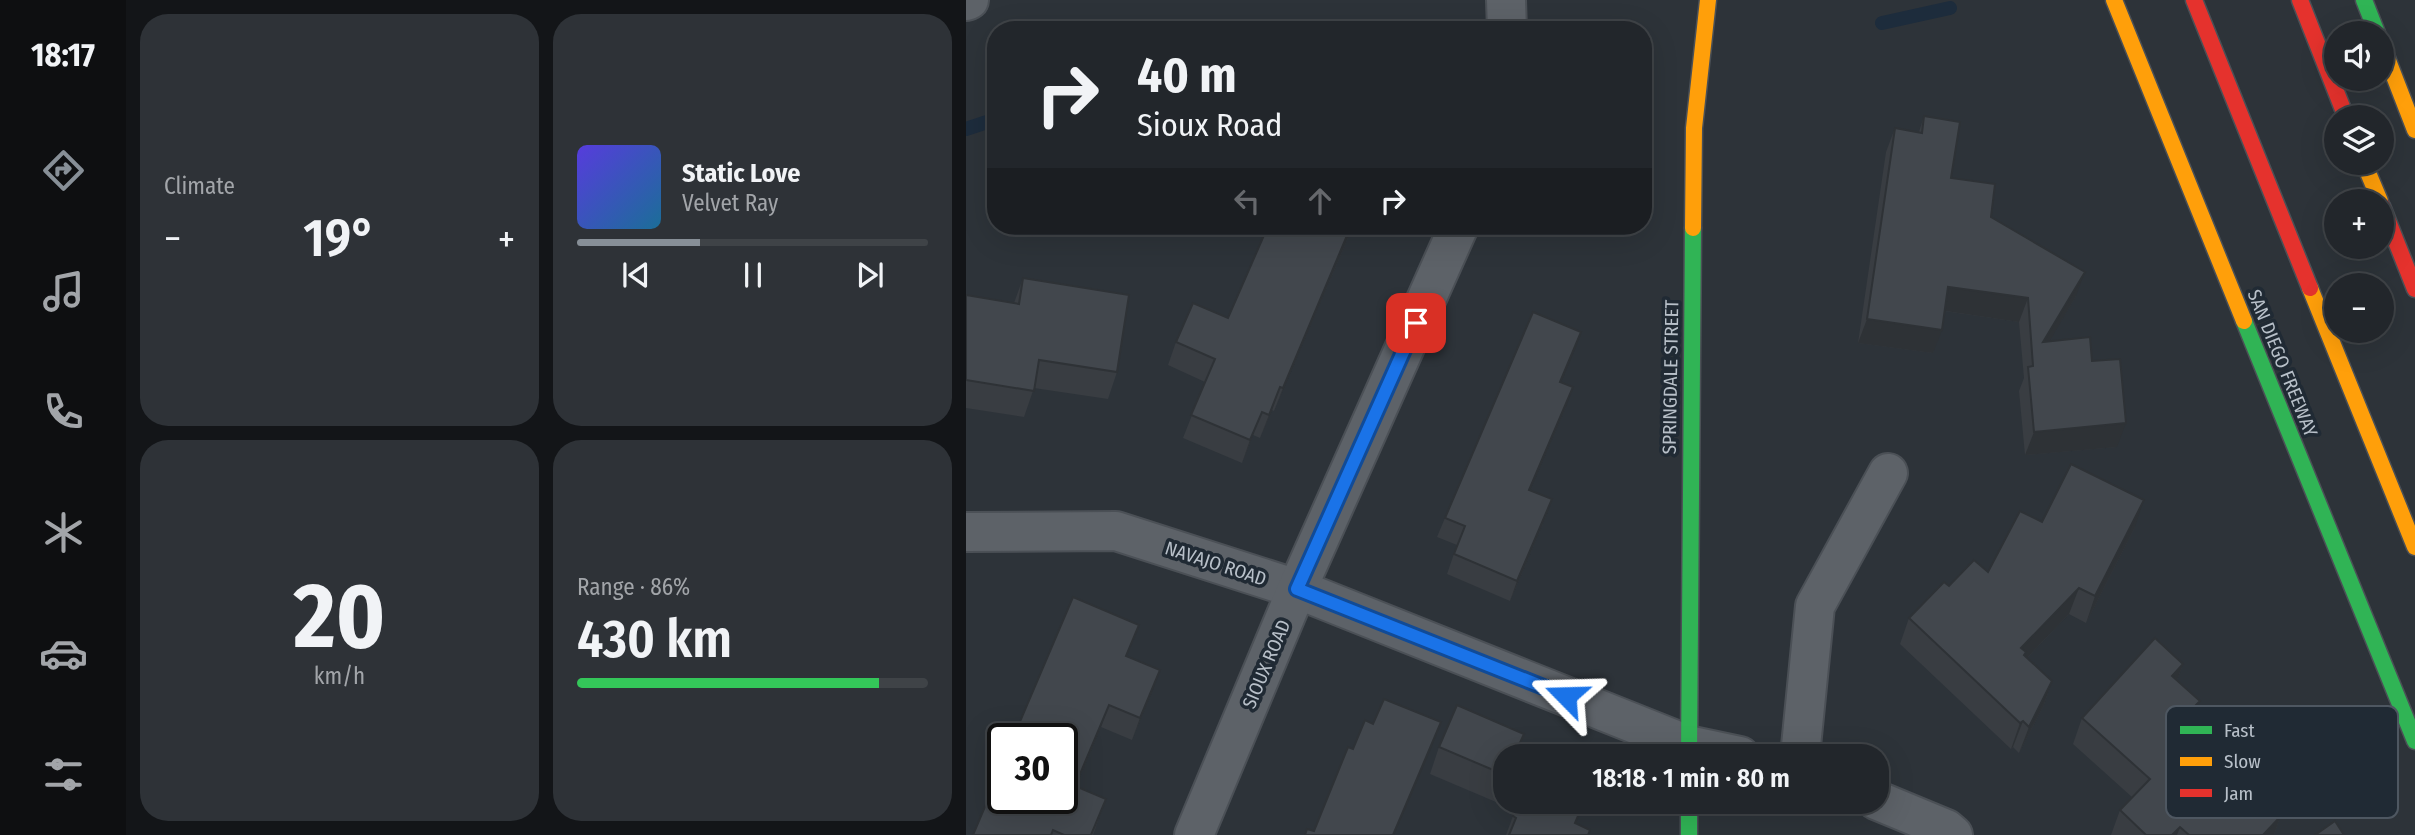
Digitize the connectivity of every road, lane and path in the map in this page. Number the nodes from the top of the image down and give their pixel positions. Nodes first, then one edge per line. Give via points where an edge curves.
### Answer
1 (1506, 0) edge
2 (1708, 0) edge
3 (2114, 0) edge
4 (2194, 0) edge
5 (2300, 0) edge
6 (2364, 0) edge
7 (1507, 21) edge
8 (2372, 21) edge
9 (2394, 76) edge
10 (2341, 105) edge
11 (2415, 130) edge
12 (1454, 235) edge
13 (2394, 236) edge
14 (2415, 289) edge
15 (1888, 473) dead end
16 (966, 532) edge
17 (2415, 547) edge
18 (1297, 589) junction
19 (2415, 741) edge
20 (1673, 744) edge
21 (1688, 744) edge
22 (1801, 744) edge
23 (1889, 805) edge
24 (1689, 814) edge
25 (1194, 835) edge
26 (1689, 835) edge
27 (1953, 835) edge

1 - 7 street
2 - 21 main road, SPRINGDALE STREET via 1694,128
3 - 19 main road, SAN DIEGO FREEWAY
4 - 17 main road
5 - 10 main road
6 - 8 main road
9 - 11 main road
12 - 18 street, SIOUX ROAD
13 - 14 main road
15 - 22 street via 1815,606
16 - 18 street, NAVAJO ROAD via 1116,531
18 - 20 street, NAVAJO ROAD
18 - 25 street, SIOUX ROAD
23 - 27 street
24 - 26 main road

